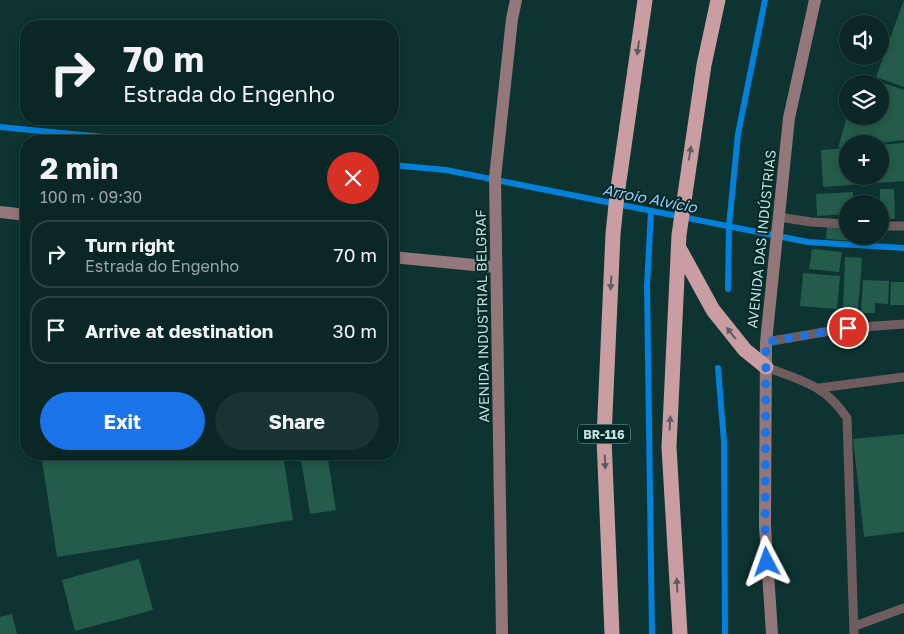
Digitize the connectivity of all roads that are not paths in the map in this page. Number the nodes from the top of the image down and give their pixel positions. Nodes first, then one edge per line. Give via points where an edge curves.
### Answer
1 (516, 0) edge
2 (645, 0) edge
3 (718, 0) edge
4 (815, 0) edge
5 (0, 212) edge
6 (20, 214) edge
7 (778, 219) junction
8 (839, 224) edge
9 (889, 226) edge
10 (904, 226) edge
11 (679, 241) junction
12 (399, 258) edge
13 (495, 267) junction
14 (904, 324) edge
15 (766, 342) junction
16 (766, 366) junction
17 (904, 377) edge
18 (819, 388) junction
19 (904, 608) edge
20 (855, 630) edge
21 (502, 634) edge
22 (612, 634) edge
23 (680, 634) edge
24 (772, 634) edge

1 - 13 main road, AVENIDA INDUSTRIAL BELGRAF via 495,178
2 -> 22 highway, BR-116 via 613,234 604,438
11 -> 3 highway via 704,65
4 - 7 main road, AVENIDA DAS INDÚSTRIAS via 789,118
5 - 6 main road
7 - 8 lane
7 - 15 main road, AVENIDA DAS INDÚSTRIAS
9 - 10 lane
16 -> 11 highway via 745,350 713,310
23 -> 11 highway via 669,447
12 - 13 main road
13 - 21 main road, AVENIDA INDUSTRIAL BELGRAF
14 - 15 lane via 848,328
15 - 16 main road, AVENIDA DAS INDÚSTRIAS
16 - 18 lane
16 - 24 main road, AVENIDA DAS INDÚSTRIAS via 765,526
17 - 18 lane
18 - 20 lane via 847,418
19 - 20 lane

